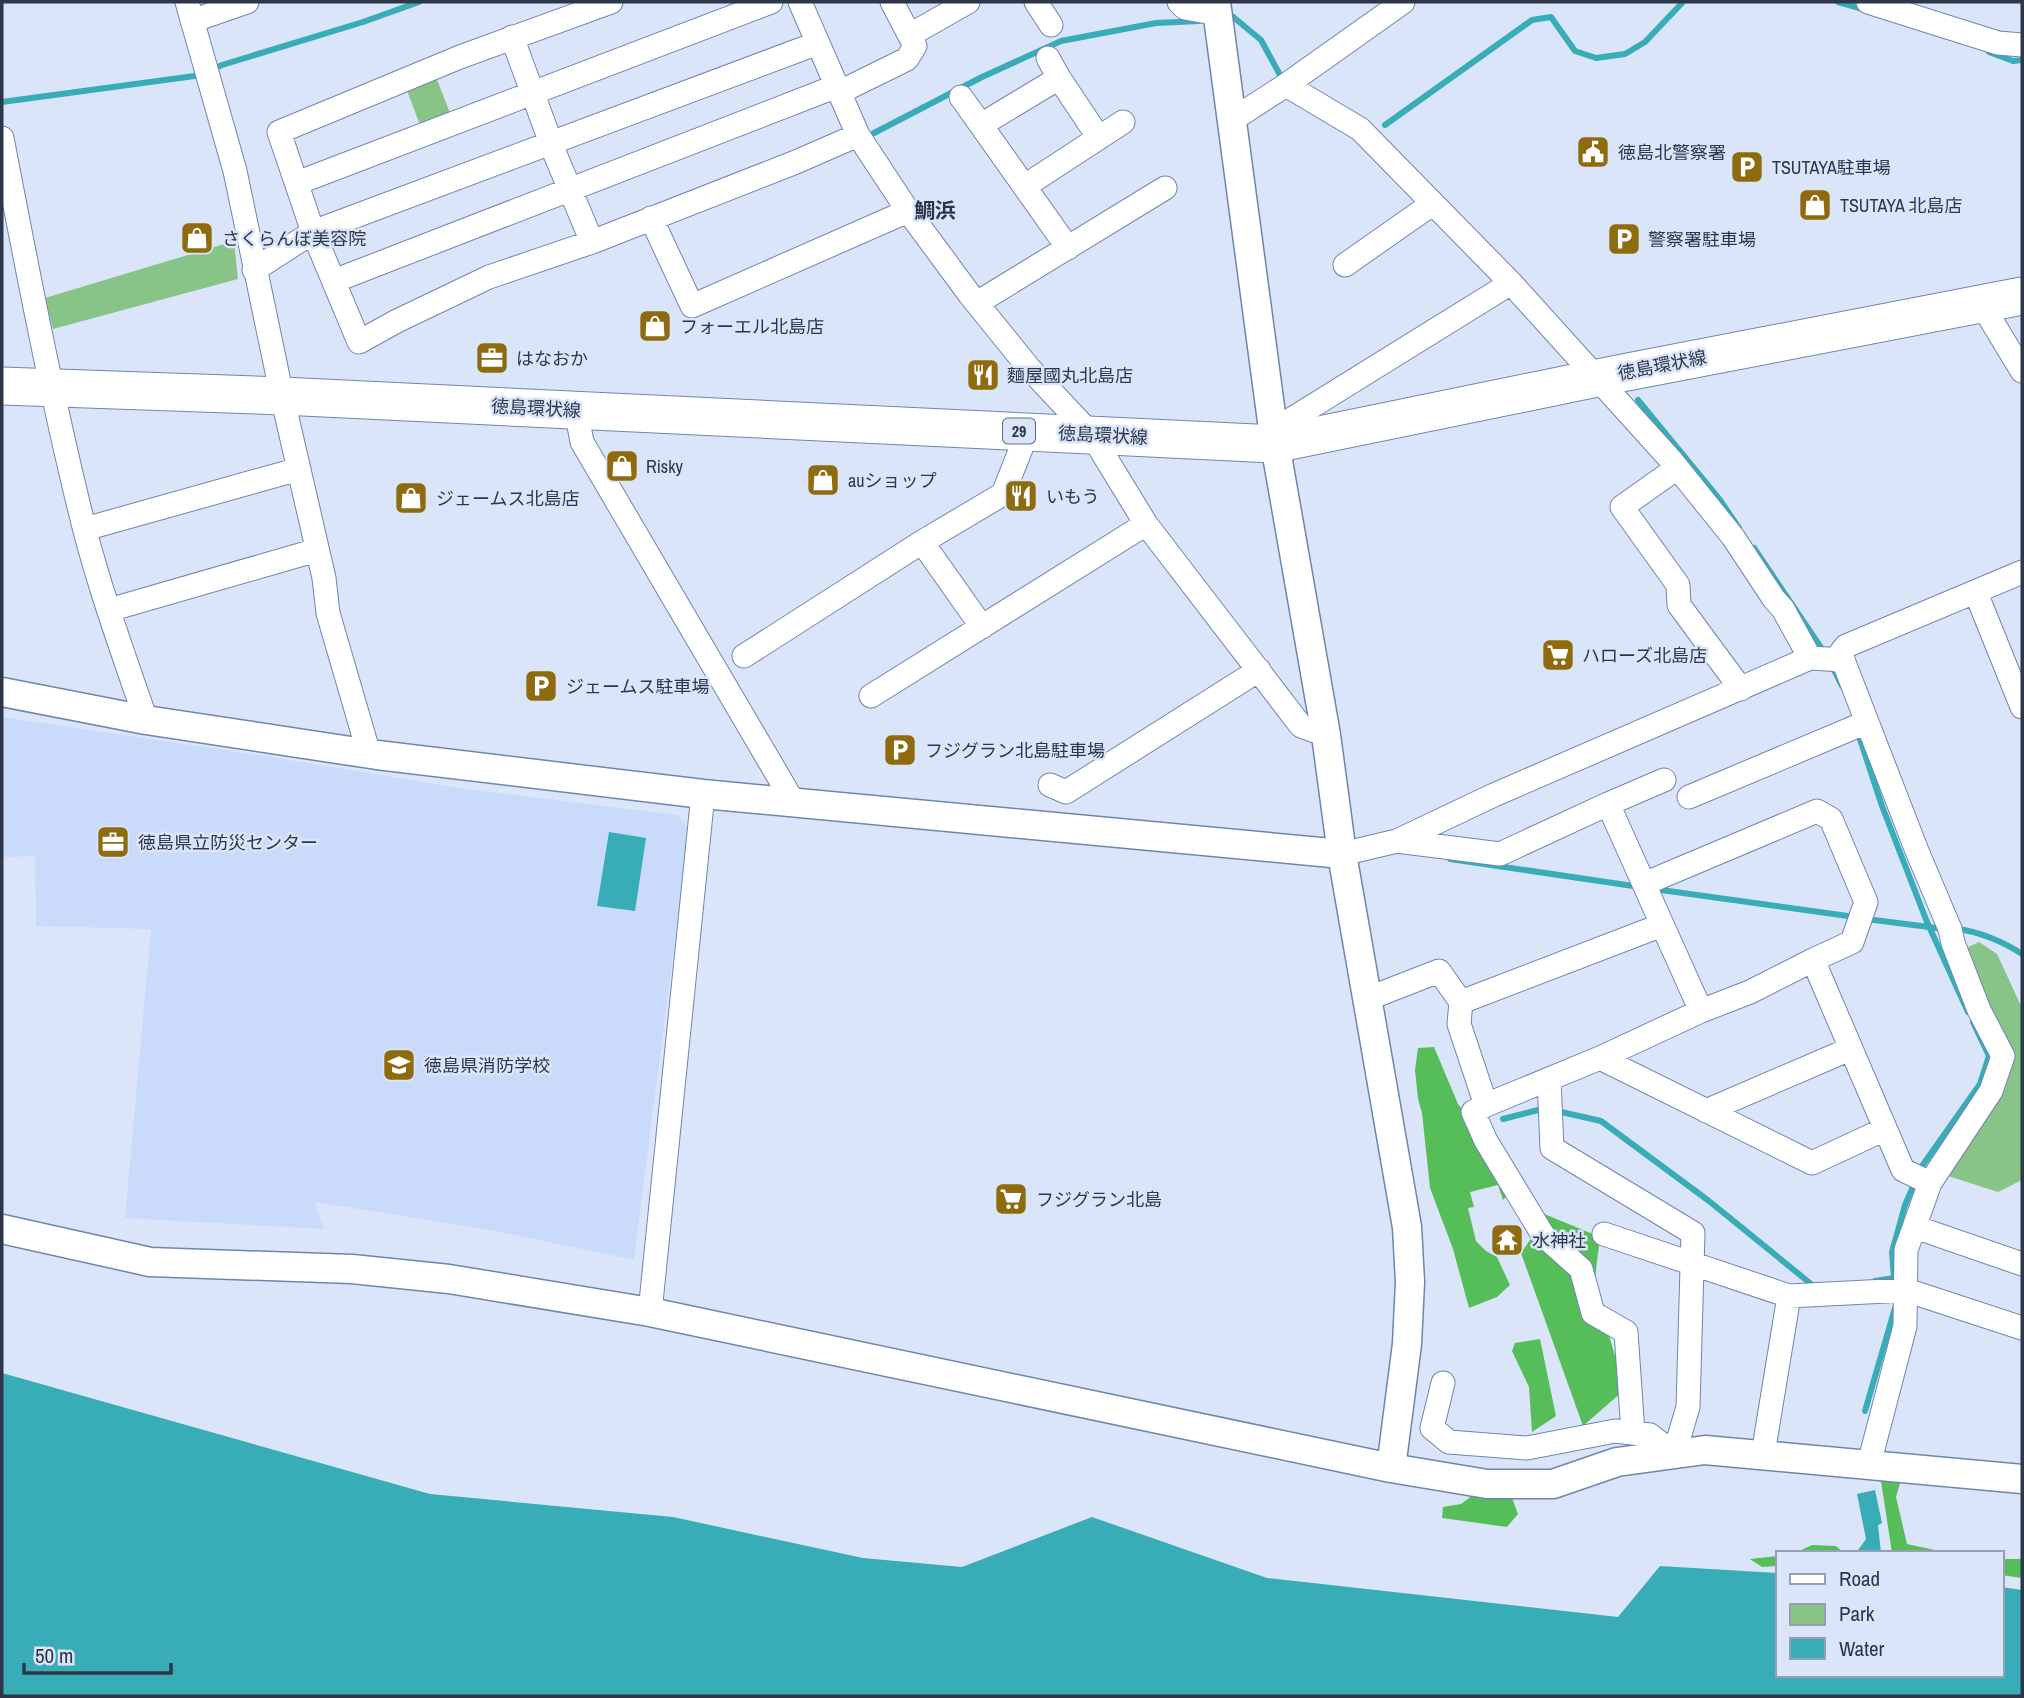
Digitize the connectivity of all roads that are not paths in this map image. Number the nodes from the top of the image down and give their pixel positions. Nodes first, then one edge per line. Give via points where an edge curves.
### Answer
1 (247, 2) edge
2 (611, 2) edge
3 (771, 2) edge
4 (800, 2) edge
5 (892, 2) edge
6 (968, 2) edge
7 (1036, 2) edge
8 (1179, 2) edge
9 (1403, 2) edge
10 (1868, 2) edge
11 (1217, 8) edge
12 (189, 11) edge
13 (1051, 25) dead end
14 (910, 35) junction
15 (512, 37) junction
16 (818, 43) junction
17 (2022, 45) edge
18 (1048, 58) dead end
19 (1059, 78) junction
20 (1286, 85) junction
21 (838, 89) junction
22 (533, 93) junction
23 (961, 97) dead end
24 (1232, 120) junction
25 (1122, 122) dead end
26 (981, 125) junction
27 (858, 135) junction
28 (2, 138) edge
29 (1099, 138) junction
30 (551, 144) junction
31 (297, 183) junction
32 (1025, 187) junction
33 (1165, 188) dead end
34 (570, 189) junction
35 (1432, 204) junction
36 (908, 211) junction
37 (652, 218) junction
38 (313, 232) junction
39 (592, 242) junction
40 (1068, 247) junction
41 (1345, 265) dead end
42 (254, 270) junction
43 (334, 281) junction
44 (1511, 283) junction
45 (2022, 296) edge
46 (977, 303) junction
47 (1982, 305) junction
48 (2022, 370) edge
49 (1597, 378) junction
50 (2, 386) edge
51 (53, 389) junction
52 (282, 396) junction
53 (576, 410) junction
54 (1028, 431) junction
55 (1091, 434) junction
56 (1275, 437) junction
57 (1676, 468) junction
58 (299, 469) junction
59 (1146, 524) junction
60 (85, 529) junction
61 (922, 542) junction
62 (317, 550) junction
63 (2022, 572) edge
64 (1976, 593) junction
65 (109, 610) junction
66 (982, 627) junction
67 (744, 656) dead end
68 (1810, 658) junction
69 (1835, 660) junction
70 (1259, 670) junction
71 (1741, 689) junction
72 (2, 692) edge
73 (871, 696) dead end
74 (2022, 707) edge
75 (146, 720) junction
76 (1867, 722) junction
77 (1326, 735) junction
78 (369, 754) junction
79 (1664, 780) dead end
80 (1050, 785) dead end
81 (703, 794) junction
82 (1689, 797) dead end
83 (794, 803) junction
84 (1608, 804) junction
85 (1397, 841) junction
86 (1342, 854) junction
87 (1644, 884) junction
88 (1662, 925) junction
89 (1813, 960) junction
90 (1367, 999) junction
91 (1461, 1002) junction
92 (1701, 1012) junction
93 (1850, 1049) junction
94 (1600, 1058) junction
95 (1549, 1079) junction
96 (1486, 1105) junction
97 (1706, 1111) junction
98 (1885, 1129) junction
99 (1930, 1183) junction
100 (1915, 1227) junction
101 (2, 1229) edge
102 (1604, 1234) dead end
103 (1693, 1264) junction
104 (2022, 1264) edge
105 (1906, 1290) junction
106 (1789, 1296) junction
107 (650, 1312) junction
108 (2022, 1328) edge
109 (1443, 1383) dead end
110 (1633, 1433) junction
111 (1674, 1454) junction
112 (1763, 1454) junction
113 (1869, 1464) junction
114 (1391, 1468) junction
115 (2022, 1479) edge

1 - 12 street
2 - 15 street
3 - 22 street
4 - 16 street
5 - 14 street
6 - 14 street
7 - 13 street
8 - 11 street via 1185,8
9 - 20 street
10 - 17 street via 1998,43
11 - 24 street
12 - 42 street via 234,171
14 - 21 street via 915,46 907,59
15 - 22 street
15 - 31 street via 279,132
16 - 21 street
16 - 30 street
18 - 19 street
19 - 26 street
19 - 29 street
20 - 24 street
20 - 35 street via 1360,129
21 - 27 street
21 - 34 street
22 - 30 street
22 - 31 street
23 - 26 street
24 - 56 street
25 - 29 street
26 - 32 street
27 - 36 street
27 - 37 street
28 - 51 street
29 - 32 street
30 - 34 street
30 - 38 street
31 - 38 street
32 - 40 street
33 - 40 street
34 - 39 street
34 - 43 street
35 - 41 street
35 - 44 street
36 - 37 street via 692,306
36 - 46 street
37 - 39 street
38 - 42 street
38 - 43 street
39 - 43 street via 489,277 359,342
40 - 46 street
42 - 52 street
44 - 49 street
44 - 56 street
45 - 47 main road, 徳島環状線 / 29
46 - 55 street
47 - 48 street
47 - 49 main road, 徳島環状線 / 29
49 - 56 main road, 徳島環状線 / 29
49 - 57 street
50 - 51 main road, 徳島環状線 / 29
51 - 52 main road, 徳島環状線 / 29
51 - 60 street
52 - 53 main road, 徳島環状線 / 29
52 - 58 street
53 - 54 main road, 徳島環状線 / 29
53 - 83 street via 582,442
54 - 55 main road, 徳島環状線 / 29
54 - 61 street via 1003,494
55 - 56 main road, 徳島環状線 / 29
55 - 59 street
56 - 77 street
57 - 68 street via 1733,537 1783,609
57 - 71 street via 1622,508 1678,585 1679,605
58 - 60 street
58 - 62 street
59 - 66 street
59 - 70 street
60 - 65 street
61 - 66 street
61 - 67 street
62 - 65 street
62 - 78 street via 328,613
63 - 64 street
64 - 69 street via 1846,646
64 - 74 street
65 - 75 street
66 - 73 street
68 - 69 street
68 - 71 street
69 - 76 street via 1843,660
70 - 77 street via 1301,726
70 - 80 street via 1066,792
71 - 85 street
72 - 75 street
75 - 78 street
76 - 82 street
76 - 99 street via 1979,1010 2003,1056 1991,1091
77 - 86 street
78 - 81 street
79 - 84 street
81 - 83 street
81 - 107 street
83 - 86 street
84 - 85 street via 1500,854
84 - 87 street
85 - 86 street
86 - 90 street
87 - 88 street
87 - 89 street via 1817,811 1831,819 1866,902 1852,942
88 - 91 street
88 - 92 street
89 - 92 street
89 - 93 street
90 - 91 street via 1439,971
90 - 114 street via 1407,1227 1410,1282
91 - 96 street via 1459,1024
92 - 94 street
93 - 97 street
93 - 98 street
94 - 95 street
94 - 97 street
95 - 96 street
95 - 103 street via 1552,1148 1693,1233
96 - 110 street via 1473,1112 1486,1142 1543,1235 1581,1269 1593,1313 1626,1332
97 - 98 street via 1812,1163
98 - 99 street via 1903,1170
99 - 100 street
100 - 104 street
100 - 105 street via 1906,1250
101 - 107 street via 150,1262 352,1269 449,1279
102 - 103 street
103 - 106 street
103 - 111 street via 1688,1407
105 - 106 street
105 - 108 street
105 - 113 street via 1905,1326
106 - 112 street
107 - 114 street
109 - 110 street via 1432,1428 1449,1442 1527,1448 1615,1431
110 - 111 street via 1650,1435
111 - 112 street via 1705,1450
111 - 114 street via 1617,1462 1553,1484 1487,1484
112 - 113 street
113 - 115 street

